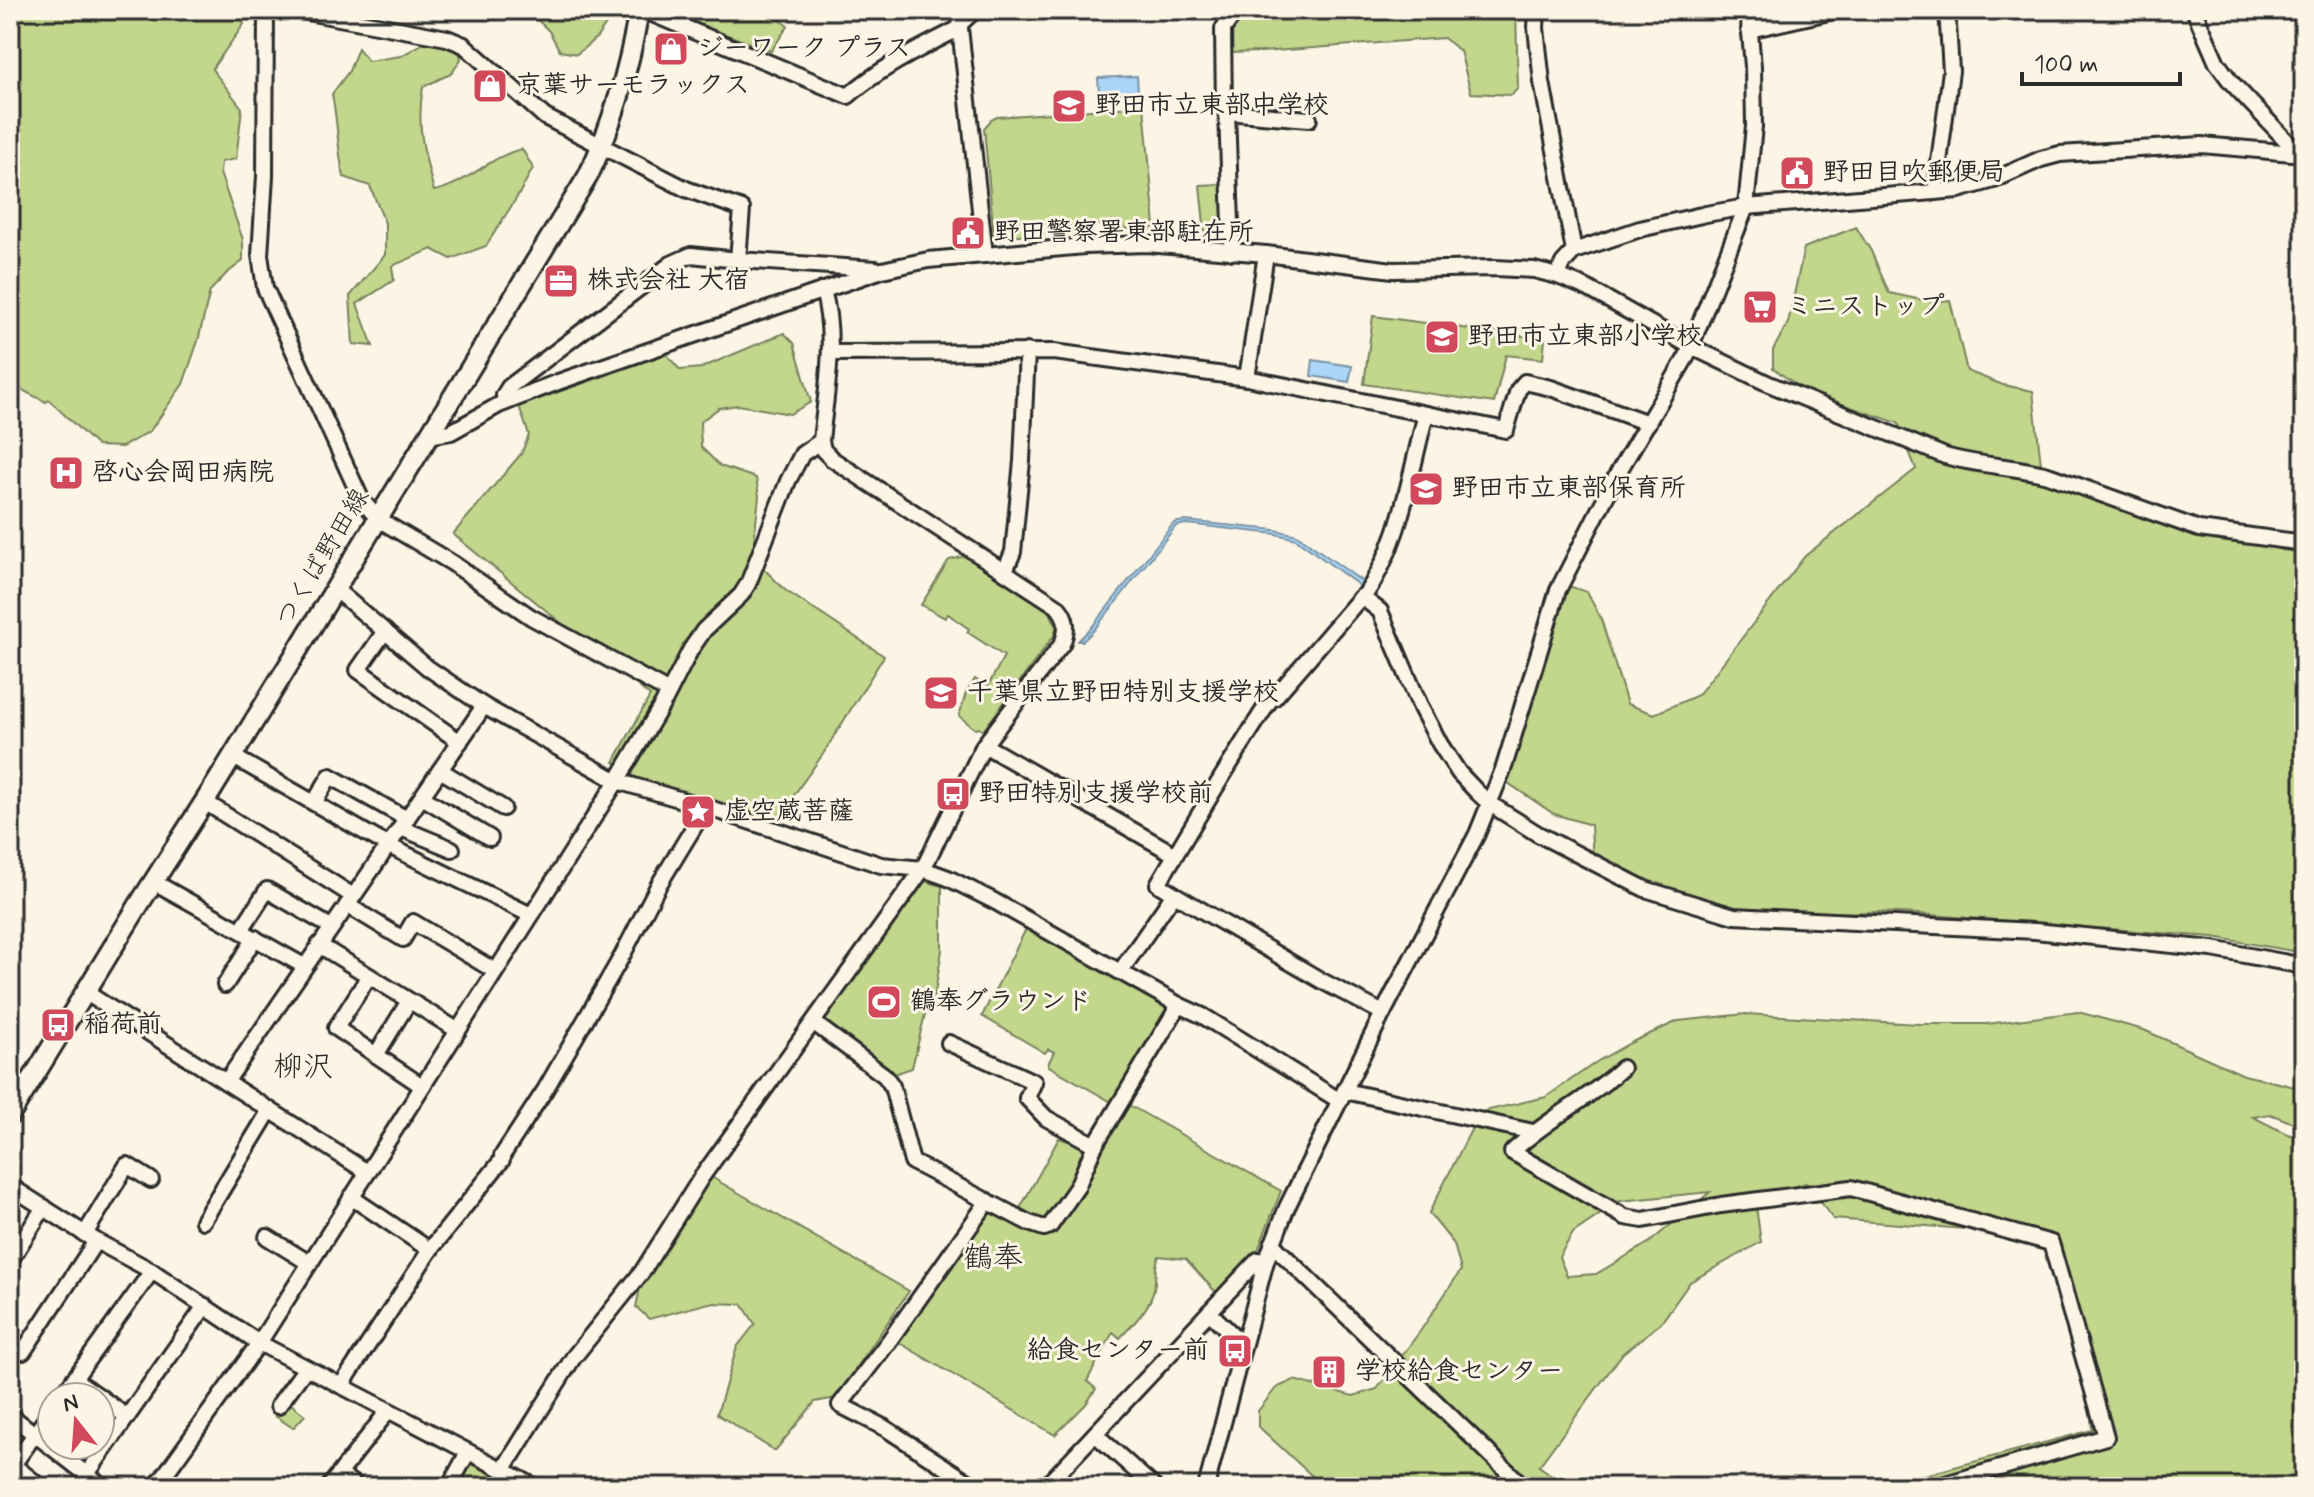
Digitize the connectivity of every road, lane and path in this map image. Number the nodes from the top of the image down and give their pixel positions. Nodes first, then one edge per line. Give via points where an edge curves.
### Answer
1 (266, 10) edge
2 (296, 10) edge
3 (641, 10) edge
4 (975, 10) edge
5 (1237, 10) edge
6 (1537, 10) edge
7 (1748, 10) edge
8 (1838, 10) edge
9 (1947, 10) edge
10 (2194, 10) edge
11 (960, 28) junction
12 (1749, 30) junction
13 (1227, 112) junction
14 (1309, 119) dead end
15 (602, 146) junction
16 (2302, 154) edge
17 (1935, 192) junction
18 (1746, 207) junction
19 (1574, 251) junction
20 (1232, 252) junction
21 (1266, 254) junction
22 (985, 255) junction
23 (738, 260) junction
24 (882, 270) junction
25 (1558, 276) junction
26 (823, 290) junction
27 (1690, 346) junction
28 (1027, 351) junction
29 (830, 353) junction
30 (1247, 378) junction
31 (505, 402) junction
32 (1426, 414) junction
33 (1648, 423) junction
34 (428, 436) junction
35 (821, 441) junction
36 (378, 519) junction
37 (2304, 543) edge
38 (1005, 571) junction
39 (335, 589) junction
40 (1363, 598) junction
41 (385, 631) junction
42 (669, 692) junction
43 (484, 706) junction
44 (460, 742) junction
45 (984, 745) junction
46 (232, 756) junction
47 (440, 770) junction
48 (617, 781) junction
49 (422, 797) junction
50 (205, 802) junction
51 (314, 803) junction
52 (1490, 804) junction
53 (706, 807) junction
54 (503, 808) dead end
55 (404, 823) junction
56 (490, 838) dead end
57 (389, 846) junction
58 (452, 849) dead end
59 (1174, 854) junction
60 (923, 869) junction
61 (154, 882) junction
62 (1174, 894) junction
63 (350, 900) junction
64 (531, 915) junction
65 (331, 927) junction
66 (241, 930) junction
67 (255, 938) junction
68 (319, 945) junction
69 (304, 966) junction
70 (2304, 966) edge
71 (495, 971) junction
72 (1120, 972) junction
73 (369, 976) junction
74 (225, 985) dead end
75 (85, 992) junction
76 (409, 1001) junction
77 (1179, 1005) junction
78 (1383, 1013) junction
79 (814, 1023) junction
80 (457, 1030) junction
81 (949, 1043) dead end
82 (376, 1055) junction
83 (1622, 1068) dead end
84 (226, 1082) junction
85 (422, 1086) junction
86 (1342, 1096) junction
87 (270, 1110) junction
88 (10, 1115) edge
89 (1533, 1132) junction
90 (1095, 1145) junction
91 (367, 1172) junction
92 (151, 1180) dead end
93 (10, 1186) edge
94 (351, 1197) junction
95 (988, 1201) junction
96 (44, 1207) junction
97 (203, 1221) dead end
98 (267, 1237) dead end
99 (90, 1238) junction
100 (1272, 1244) junction
101 (430, 1250) junction
102 (10, 1261) edge
103 (1266, 1261) junction
104 (309, 1263) junction
105 (152, 1271) junction
106 (205, 1306) junction
107 (1209, 1312) junction
108 (1244, 1341) junction
109 (259, 1343) junction
110 (10, 1344) edge
111 (306, 1368) junction
112 (74, 1379) joint
113 (77, 1381) edge
114 (341, 1386) junction
115 (278, 1406) dead end
116 (116, 1409) edge
117 (388, 1411) junction
118 (10, 1415) edge
119 (127, 1417) junction
120 (35, 1434) junction
121 (1095, 1434) junction
122 (468, 1452) junction
123 (503, 1470) junction
124 (87, 1474) junction
125 (340, 1474) junction
126 (41, 1487) edge
127 (103, 1487) edge
128 (156, 1487) edge
129 (329, 1487) edge
130 (357, 1487) edge
131 (449, 1487) edge
132 (536, 1487) edge
133 (976, 1487) edge
134 (1045, 1487) edge
135 (1154, 1487) edge
136 (1206, 1487) edge
137 (1524, 1487) edge
138 (1935, 1487) edge

1 - 36 street via 260,269 361,499
2 - 15 street via 464,45 545,117
3 - 11 street via 848,96 897,61
3 - 15 main road, つくば野田線
4 - 11 street
5 - 13 street via 1223,29
6 - 19 street via 1542,82
7 - 12 street
8 - 12 street
9 - 17 street via 1951,71
10 - 16 street via 2231,82
11 - 22 street
12 - 18 street via 1754,126
13 - 14 street
13 - 20 street
15 - 23 street via 686,189 742,209
15 - 34 main road, つくば野田線 via 567,213
16 - 17 street via 2202,145 2060,154 1975,187
17 - 18 street
18 - 19 street via 1640,229
18 - 27 street
19 - 25 street
20 - 21 street
20 - 22 street via 1112,244
21 - 25 street via 1393,270 1495,268
21 - 30 street
22 - 24 street
23 - 24 street
23 - 31 street via 691,255 671,264 509,387
24 - 26 street
25 - 27 street
26 - 29 street
26 - 31 street
27 - 33 street
27 - 37 street via 1945,456 2048,475 2199,529
28 - 29 street
28 - 30 street
28 - 38 street via 1013,552
29 - 35 street
30 - 32 street
31 - 34 street via 451,432
32 - 33 street via 1506,430 1525,382
32 - 40 street via 1393,546
33 - 52 street via 1558,590
34 - 36 main road, つくば野田線
35 - 38 street via 832,459
35 - 42 street via 802,454 788,481 748,584 704,630
36 - 39 main road, つくば野田線
36 - 42 street via 531,617
38 - 45 street via 1057,606 1067,632
39 - 41 street
39 - 46 main road, つくば野田線
40 - 52 street via 1380,611 1440,744
40 - 59 street via 1272,697
41 - 43 street
41 - 44 street via 358,670
42 - 48 street
43 - 44 street
43 - 48 street
44 - 47 street
45 - 59 street
45 - 60 street
46 - 50 main road, つくば野田線
46 - 51 street
47 - 49 street
47 - 54 street
48 - 53 street
48 - 64 street
49 - 55 street
49 - 56 street
50 - 61 main road, つくば野田線
50 - 63 street
51 - 55 street via 330,776
51 - 57 street
52 - 70 street via 1645,889 1734,916 2035,931 2212,949
52 - 78 street
53 - 60 street via 881,865
53 - 101 street via 502,1160
55 - 57 street
55 - 58 street
57 - 63 street
57 - 64 street
59 - 62 street via 1158,884
60 - 72 street via 994,901
60 - 79 street
61 - 66 street
61 - 75 main road, つくば野田線
62 - 72 street
62 - 78 street
63 - 65 street
63 - 71 street via 403,939 413,922
64 - 71 street
65 - 66 street via 267,890
65 - 68 street
66 - 67 street
67 - 69 street
67 - 74 street
68 - 69 street
68 - 73 street
69 - 84 street
71 - 80 street
72 - 77 street
73 - 76 street
73 - 82 street via 336,1028
75 - 84 street
75 - 88 main road, つくば野田線
76 - 80 street
76 - 82 street
77 - 86 street
77 - 90 street
78 - 86 street
79 - 95 street via 885,1076 912,1162
79 - 123 street via 701,1178 642,1272 573,1358
80 - 85 street
81 - 90 street via 1034,1082 1027,1098 1046,1118
82 - 85 street
83 - 89 street
84 - 87 street
85 - 91 street
86 - 89 street
86 - 100 street
87 - 91 street
87 - 97 street
89 - 138 street via 1512,1152 1625,1217 1643,1220 1851,1188 2051,1243 2106,1437
90 - 95 street via 1077,1187 1050,1226 1029,1223
91 - 94 street
92 - 99 street via 127,1165
93 - 96 street
94 - 101 street
94 - 104 street
95 - 133 street via 840,1405
96 - 99 street
96 - 102 street
98 - 104 street
99 - 105 street
99 - 110 street via 23,1352
100 - 103 street
100 - 137 street
101 - 114 street
103 - 107 street via 1258,1260
103 - 108 street
104 - 109 street
105 - 106 street
105 - 112 street
106 - 109 street
106 - 119 street
107 - 108 street
107 - 121 street
108 - 136 street
109 - 111 street
109 - 128 street
111 - 114 street
111 - 115 street
112 - 113 street
114 - 117 street
116 - 119 street
117 - 122 street
117 - 125 street
118 - 120 street
119 - 124 street
120 - 124 street
120 - 126 street via 13,1465
121 - 134 street
121 - 135 street
122 - 123 street
122 - 131 street
123 - 132 street
124 - 127 street
125 - 129 street
125 - 130 street

